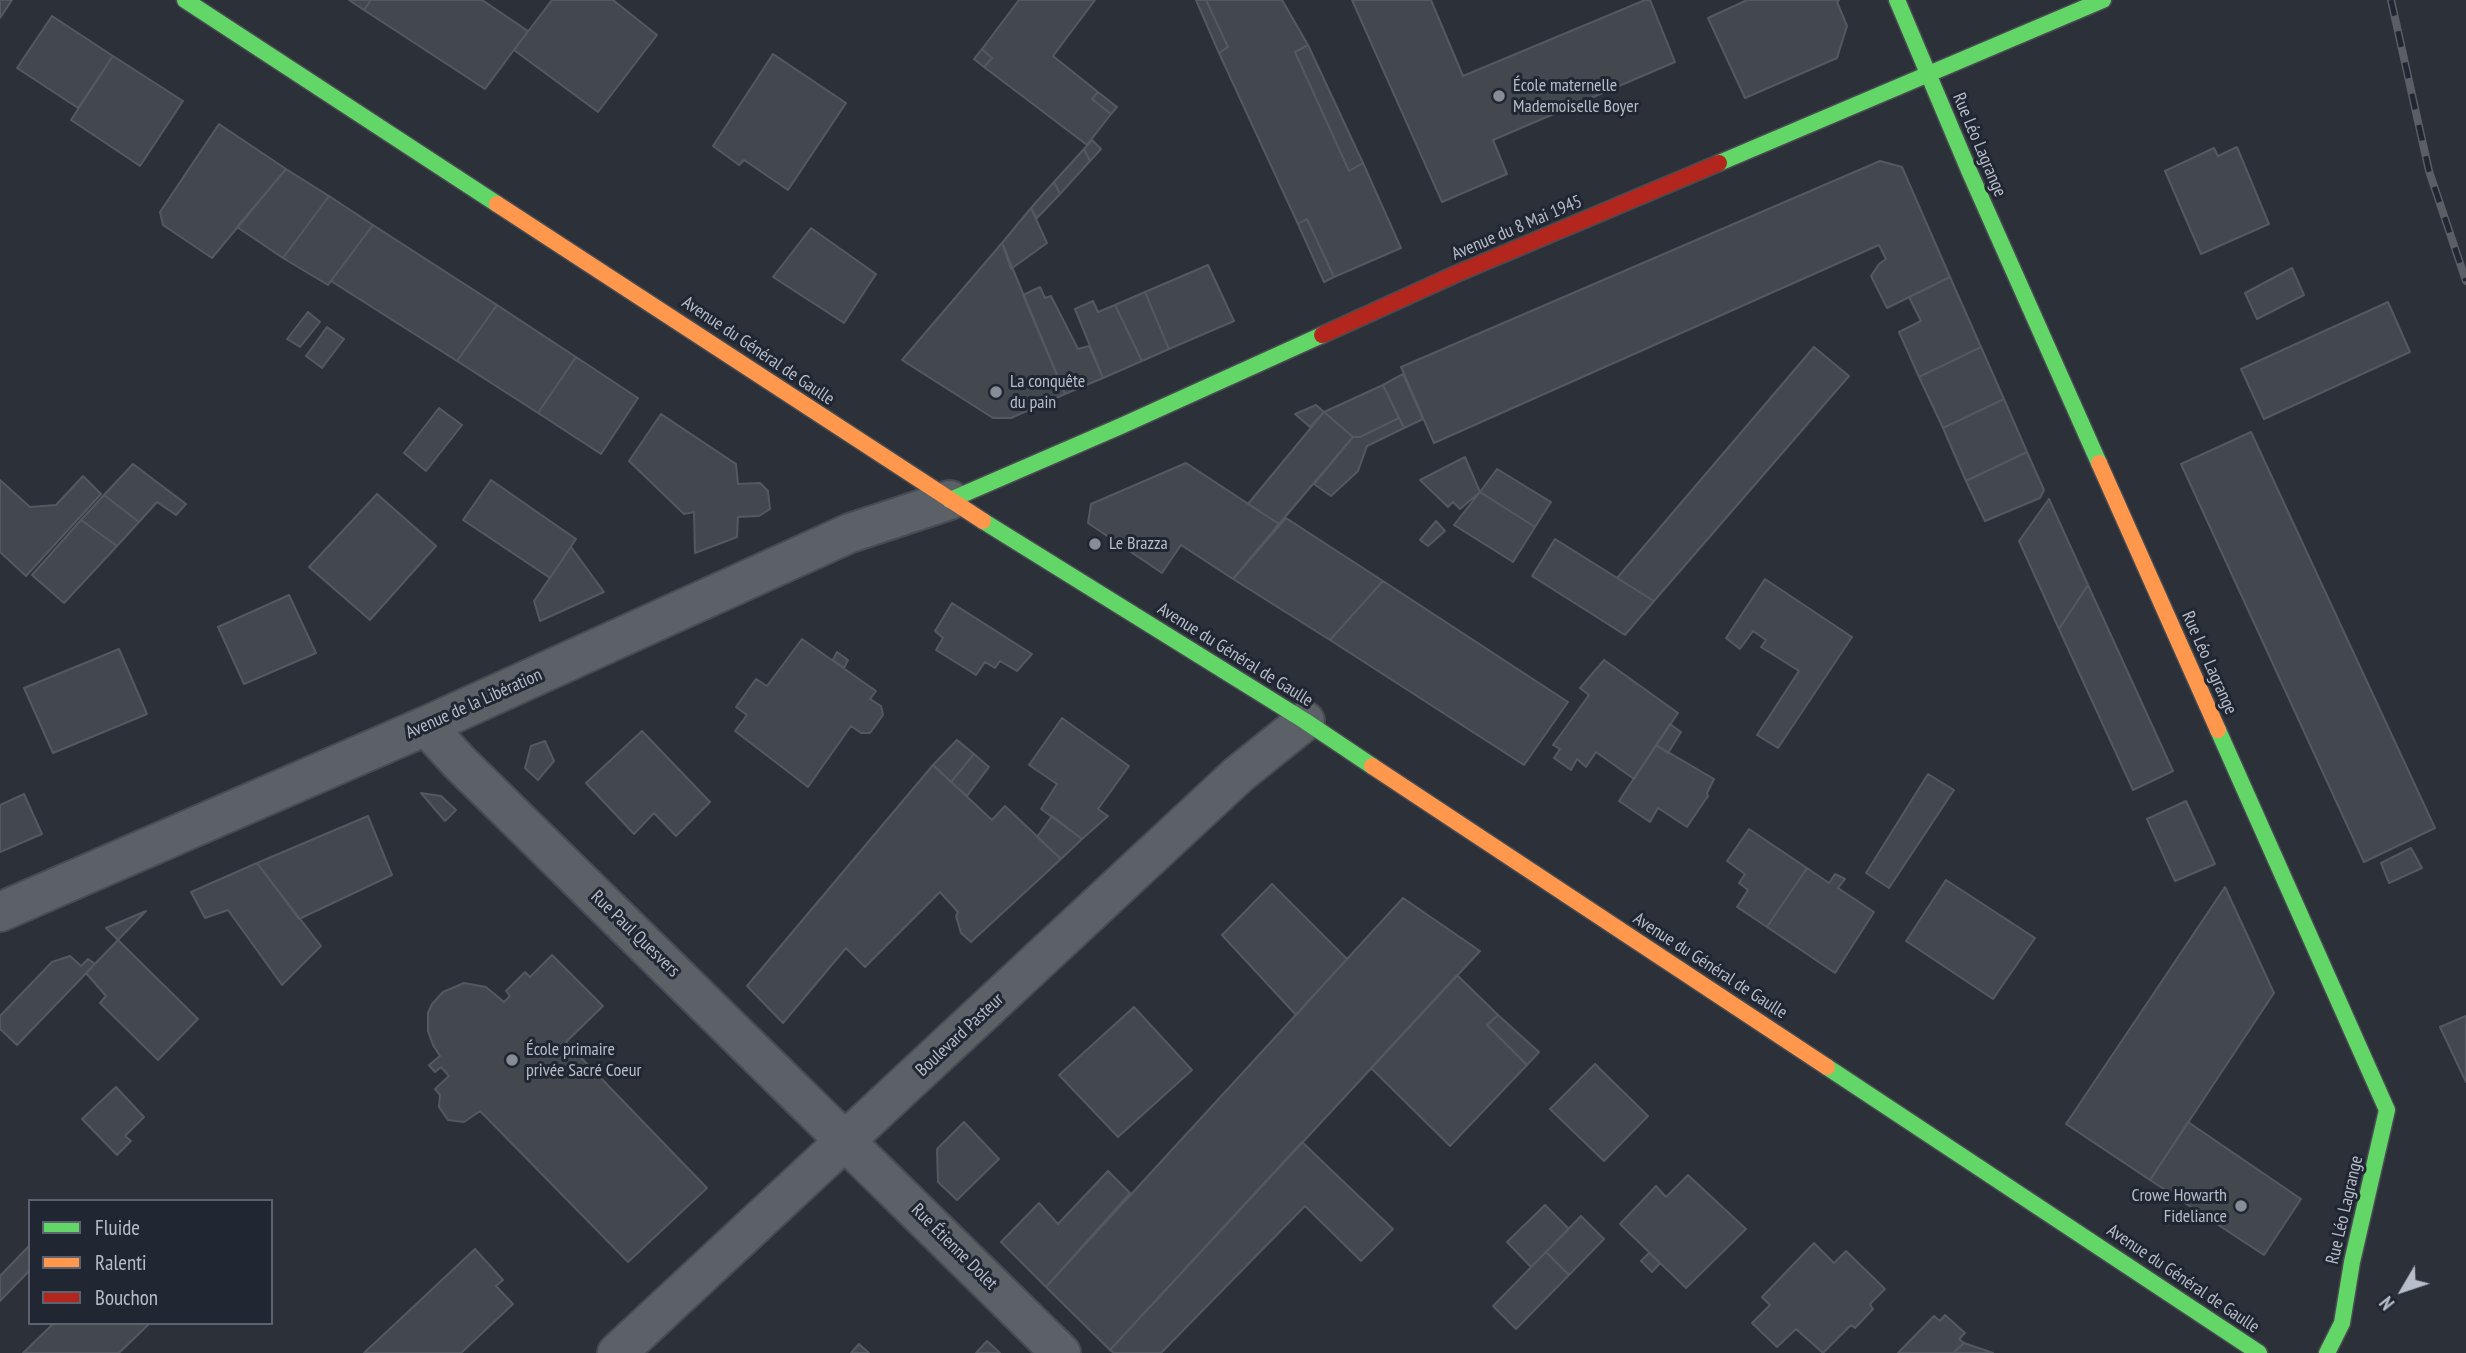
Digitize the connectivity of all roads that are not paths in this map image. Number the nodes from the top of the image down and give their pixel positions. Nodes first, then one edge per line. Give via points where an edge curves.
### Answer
1 (185, 0) edge
2 (1897, 0) edge
3 (2104, 0) edge
4 (1928, 74) junction
5 (950, 500) junction
6 (1305, 721) junction
7 (426, 726) junction
8 (0, 912) edge
9 (845, 1141) junction
10 (617, 1353) edge
11 (1061, 1353) edge
12 (2259, 1353) edge
13 (2327, 1353) edge

1 - 5 main road, Avenue du Général de Gaulle
2 - 4 main road, Rue Léo Lagrange
3 - 4 main road, Avenue du 8 Mai 1945
4 - 5 main road, Avenue du 8 Mai 1945 via 1456,274
4 - 13 main road, Rue Léo Lagrange via 2387,1110 2342,1324
5 - 6 main road, Avenue du Général de Gaulle
5 - 7 street, Avenue de la Libération via 850,533
6 - 9 street, Boulevard Pasteur via 1240,774
6 - 12 main road, Avenue du Général de Gaulle
7 - 8 street, Avenue de la Libération
7 - 9 street, Rue Paul Quesvers
9 - 10 street, Boulevard Pasteur
9 - 11 street, Rue Étienne Dolet

